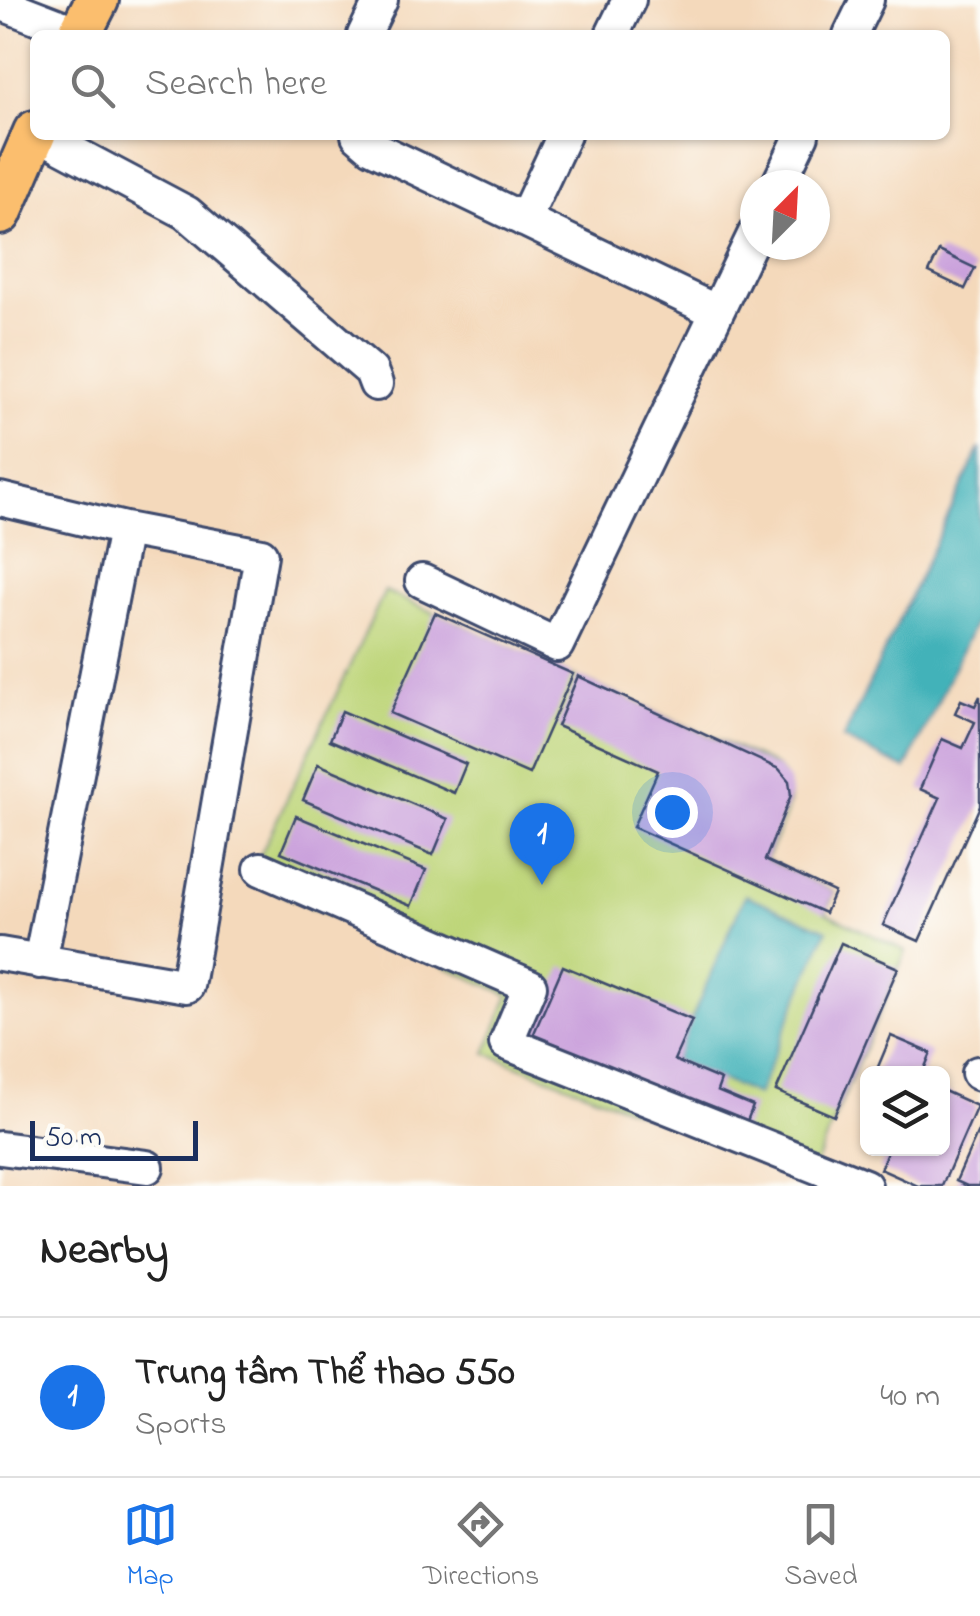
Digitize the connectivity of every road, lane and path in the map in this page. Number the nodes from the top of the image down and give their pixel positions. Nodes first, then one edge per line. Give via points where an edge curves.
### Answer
1 (97, 0) edge
2 (381, 0) edge
3 (628, 0) edge
4 (867, 0) edge
5 (0, 3) edge
6 (69, 30) edge
7 (81, 30) edge
8 (366, 30) edge
9 (614, 30) edge
10 (852, 30) edge
11 (35, 140) edge
12 (49, 140) edge
13 (364, 140) edge
14 (562, 140) edge
15 (800, 140) edge
16 (785, 170) edge
17 (0, 213) edge
18 (524, 220) junction
19 (742, 260) edge
20 (717, 312) junction
21 (376, 384) dead end
22 (0, 499) edge
23 (125, 529) junction
24 (422, 581) dead end
25 (261, 869) dead end
26 (0, 954) edge
27 (40, 962) junction
28 (0, 1148) edge
29 (147, 1167) dead end
30 (865, 1186) edge

1 - 7 main road
2 - 8 street
3 - 9 street
4 - 10 street
5 - 6 street
11 - 17 main road
12 - 21 street via 187,214 372,372
13 - 18 street
14 - 18 street
15 - 16 street
18 - 20 street
19 - 20 street
20 - 24 street via 557,646
22 - 23 street
23 - 27 street
23 - 27 street via 261,555 187,986
25 - 30 street via 530,986 506,1043
26 - 27 street
28 - 29 street

